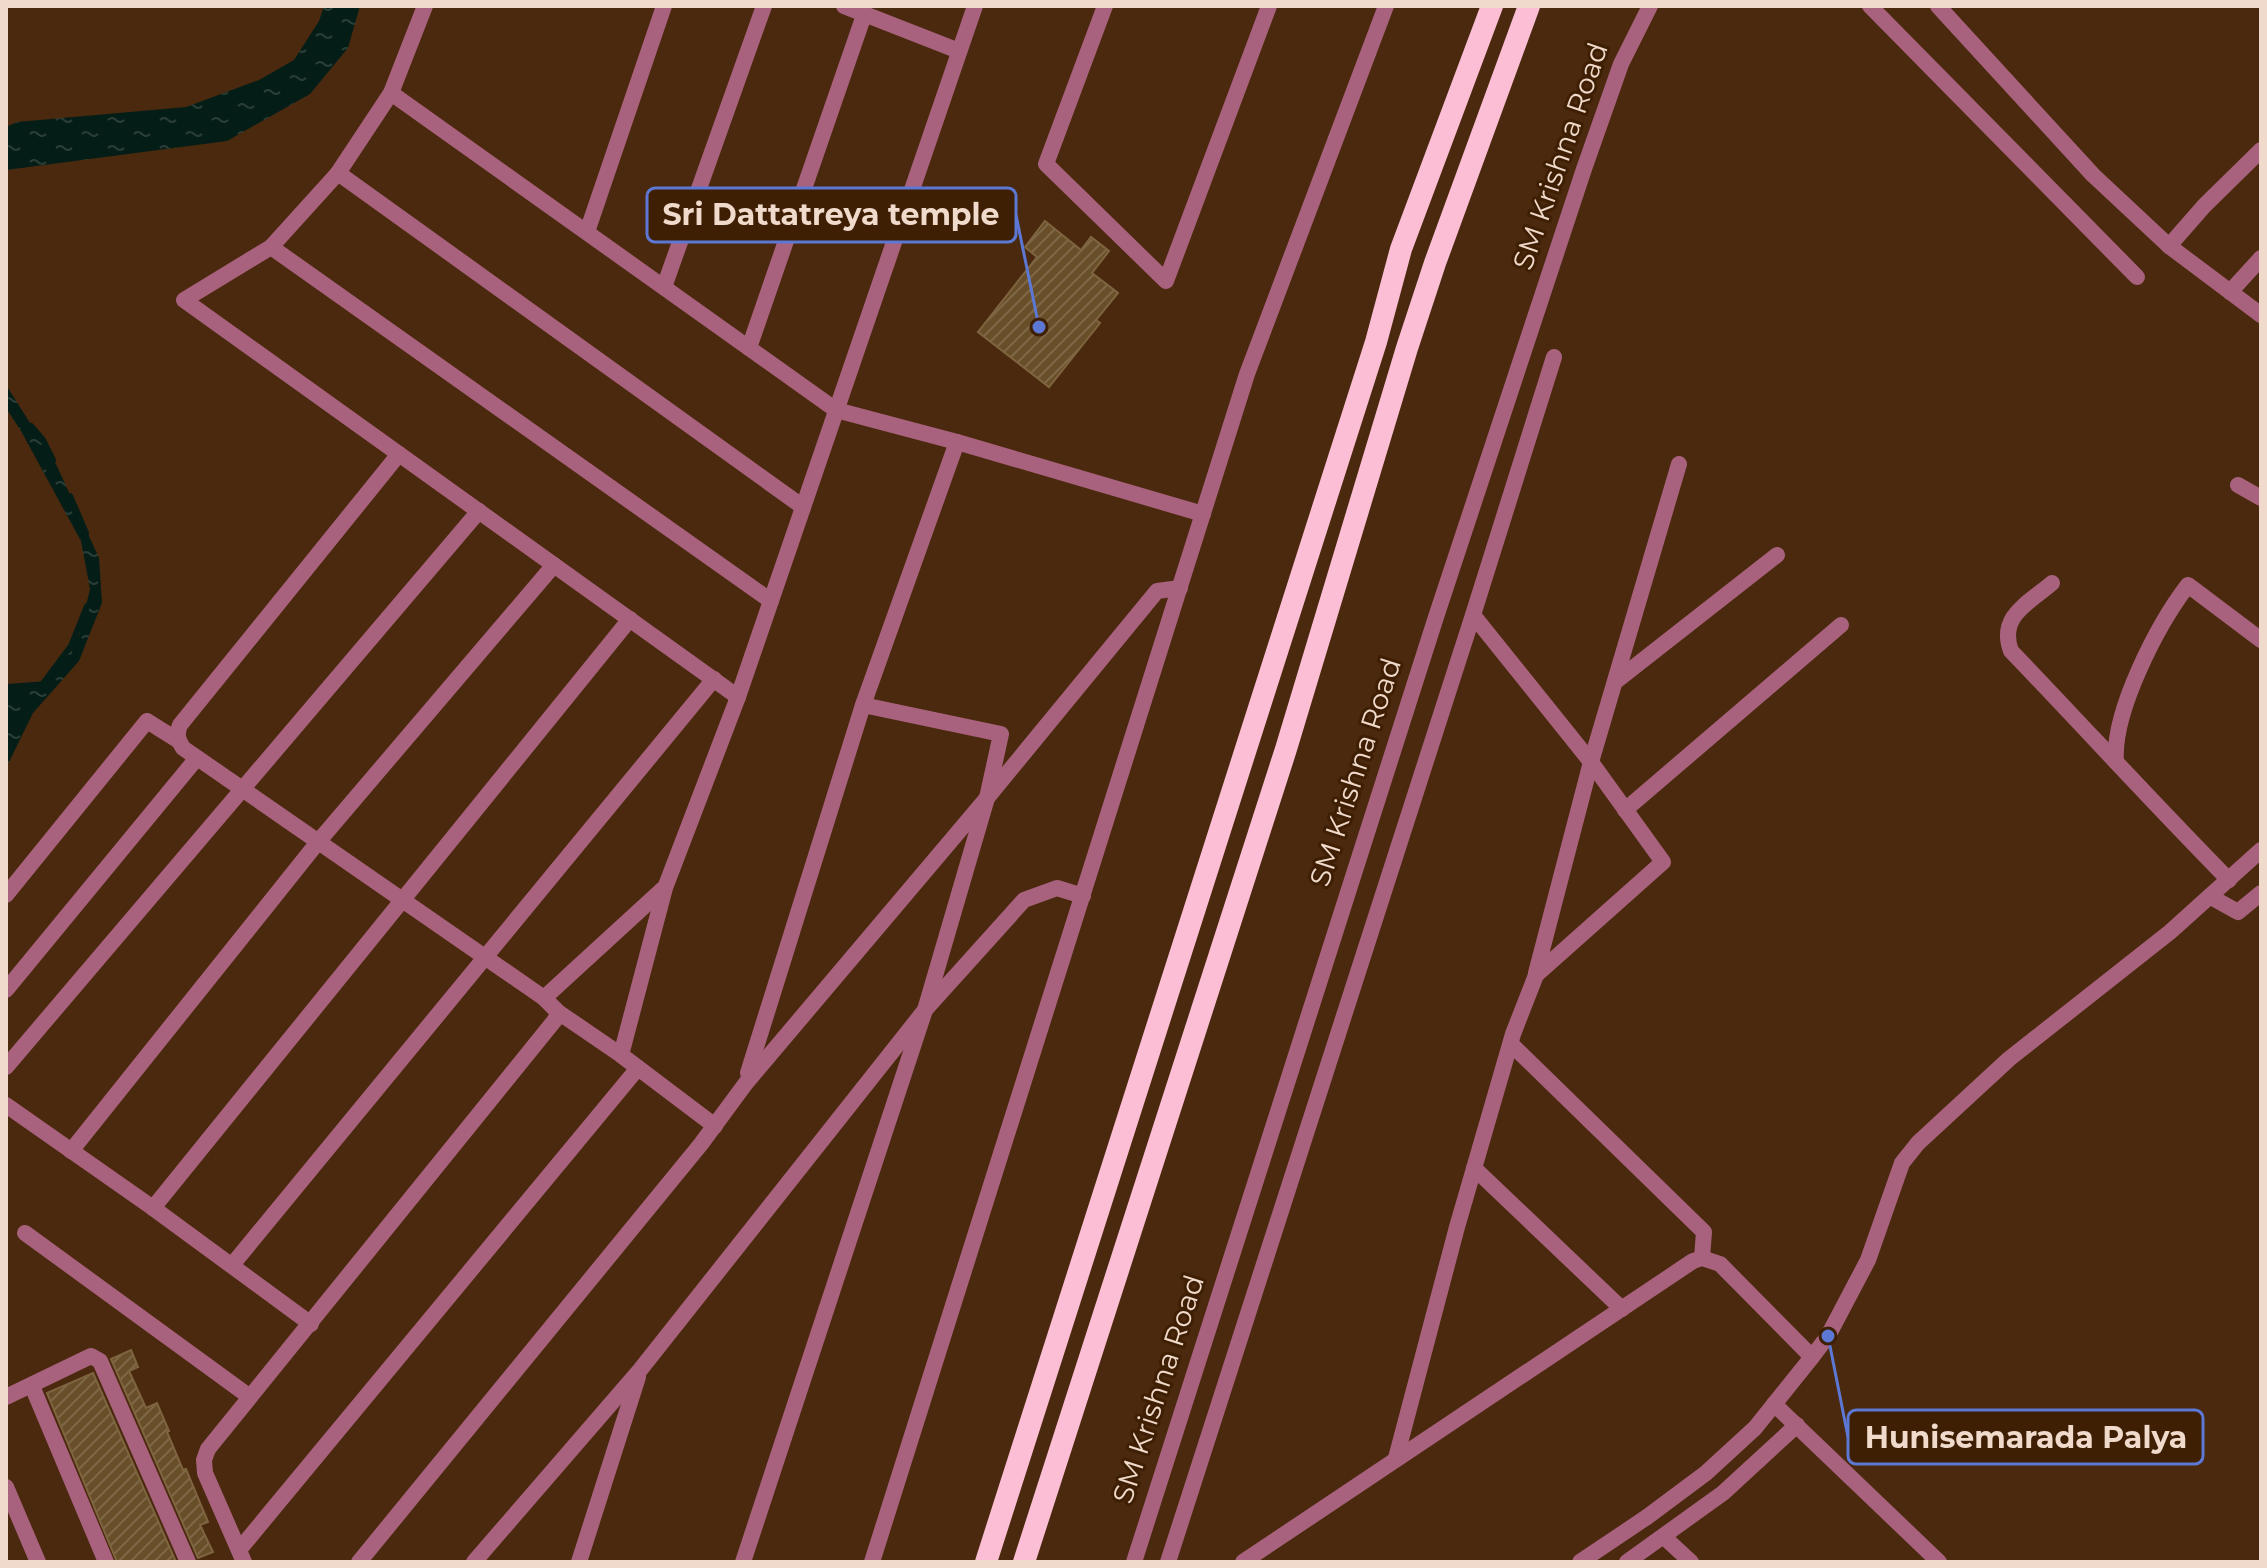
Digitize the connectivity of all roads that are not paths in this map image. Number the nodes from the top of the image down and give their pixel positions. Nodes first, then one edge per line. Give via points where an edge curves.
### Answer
1 (425, 6) edge
2 (664, 6) edge
3 (764, 6) edge
4 (844, 6) edge
5 (975, 6) edge
6 (1105, 6) edge
7 (1269, 6) edge
8 (1386, 6) edge
9 (1492, 6) edge
10 (1529, 6) edge
11 (1650, 6) edge
12 (1870, 6) edge
13 (1938, 6) edge
14 (864, 15) junction
15 (959, 51) junction
16 (391, 93) junction
17 (2261, 150) edge
18 (338, 173) junction
19 (587, 232) junction
20 (2169, 246) junction
21 (271, 247) junction
22 (2261, 258) edge
23 (2137, 277) dead end
24 (664, 287) junction
25 (2230, 292) junction
26 (2261, 315) edge
27 (749, 348) junction
28 (1554, 357) dead end
29 (836, 410) junction
30 (957, 442) junction
31 (399, 454) junction
32 (1679, 464) dead end
33 (2238, 485) dead end
34 (2261, 498) edge
35 (803, 507) junction
36 (479, 511) junction
37 (1203, 514) junction
38 (1777, 555) dead end
39 (554, 565) junction
40 (2052, 583) dead end
41 (1180, 588) junction
42 (771, 601) junction
43 (1473, 615) junction
44 (630, 619) junction
45 (1841, 625) dead end
46 (2261, 640) edge
47 (714, 679) junction
48 (1615, 682) junction
49 (738, 697) junction
50 (863, 705) junction
51 (179, 741) junction
52 (197, 758) junction
53 (1591, 762) junction
54 (2116, 762) junction
55 (244, 790) junction
56 (987, 798) junction
57 (1625, 810) junction
58 (318, 842) junction
59 (2261, 850) edge
60 (2229, 880) junction
61 (665, 888) junction
62 (2261, 893) edge
63 (6, 895) edge
64 (1083, 896) junction
65 (2211, 897) junction
66 (402, 901) junction
67 (485, 958) junction
68 (1536, 975) junction
69 (6, 990) edge
70 (544, 998) junction
71 (925, 1010) junction
72 (558, 1012) junction
73 (1511, 1044) junction
74 (621, 1055) junction
75 (6, 1067) edge
76 (638, 1068) junction
77 (746, 1083) junction
78 (6, 1105) edge
79 (715, 1126) junction
80 (71, 1151) junction
81 (1474, 1168) junction
82 (153, 1208) junction
83 (25, 1233) dead end
84 (1702, 1258) junction
85 (232, 1265) junction
86 (1622, 1309) junction
87 (311, 1324) junction
88 (1812, 1357) junction
89 (640, 1370) junction
90 (32, 1386) junction
91 (6, 1397) edge
92 (250, 1397) junction
93 (1774, 1404) junction
94 (1797, 1425) junction
95 (1396, 1458) junction
96 (6, 1487) edge
97 (1664, 1537) junction
98 (241, 1556) edge
99 (38, 1562) edge
100 (106, 1562) edge
101 (188, 1562) edge
102 (359, 1562) edge
103 (474, 1562) edge
104 (579, 1562) edge
105 (743, 1562) edge
106 (872, 1562) edge
107 (986, 1562) edge
108 (1024, 1562) edge
109 (1134, 1562) edge
110 (1168, 1562) edge
111 (1243, 1562) edge
112 (1580, 1562) edge
113 (1627, 1562) edge
114 (1691, 1562) edge
115 (1939, 1562) edge

1 - 16 street
2 - 19 street
3 - 24 street
4 - 14 street
5 - 15 street
6 - 7 street via 1046,164 1166,281
8 - 37 street via 1247,374
9 - 107 highway via 1401,249 1376,342
10 - 108 highway via 1407,348 1286,749
11 - 109 street, SM Krishna Road via 1621,64 1584,169
12 - 23 street
13 - 20 street via 2093,175
14 - 15 street
14 - 27 street
15 - 29 street
16 - 18 street
16 - 19 street
17 - 20 street
18 - 21 street
18 - 35 street
19 - 24 street
20 - 25 street
21 - 31 street via 184,300
21 - 42 street
22 - 25 street
24 - 27 street
25 - 26 street
27 - 29 street
28 - 43 street
29 - 30 street
29 - 35 street
30 - 37 street
30 - 50 street
31 - 36 street
31 - 51 street via 180,725
32 - 48 street
33 - 34 street
35 - 42 street
36 - 39 street
36 - 55 street
37 - 41 street
38 - 48 street
39 - 44 street
39 - 58 street
40 - 54 street via 2012,617 2006,637 2011,651
41 - 56 street via 1157,591
41 - 64 street
42 - 49 street
43 - 53 street
43 - 110 street
44 - 47 street
44 - 66 street
45 - 57 street
46 - 54 street via 2188,585 2167,611 2129,698 2117,736
47 - 49 street
47 - 67 street
48 - 53 street
49 - 61 street
50 - 56 street via 1001,734
50 - 77 street
51 - 52 street
51 - 63 street via 147,721
52 - 55 street
52 - 69 street
53 - 57 street
53 - 68 street
54 - 60 street
55 - 58 street
55 - 75 street
56 - 71 street
56 - 77 street
57 - 68 street via 1663,862
58 - 66 street
58 - 80 street
59 - 60 street
60 - 65 street
61 - 70 street
61 - 74 street
62 - 65 street via 2238,912
64 - 71 street via 1057,888 1024,900
64 - 106 street
65 - 88 street via 2009,1059 1908,1154 1868,1260
66 - 67 street
66 - 82 street
67 - 70 street
67 - 85 street
68 - 73 street
70 - 72 street
71 - 89 street
71 - 105 street
72 - 74 street
72 - 87 street
73 - 81 street
73 - 84 street via 1704,1232
74 - 76 street
76 - 79 street
76 - 98 street
77 - 79 street
78 - 80 street
79 - 102 street
80 - 82 street
81 - 86 street
81 - 95 street
82 - 85 street
83 - 92 street
84 - 86 street
84 - 88 street via 1720,1264
85 - 87 street
86 - 95 street
87 - 92 street
88 - 93 street
89 - 103 street
89 - 104 street
90 - 91 street
90 - 100 street
90 - 101 street via 91,1356 100,1361
92 - 98 street via 204,1460
93 - 94 street
93 - 112 street via 1706,1473
94 - 97 street via 1723,1493
94 - 115 street
95 - 111 street
96 - 99 street
97 - 113 street
97 - 114 street

